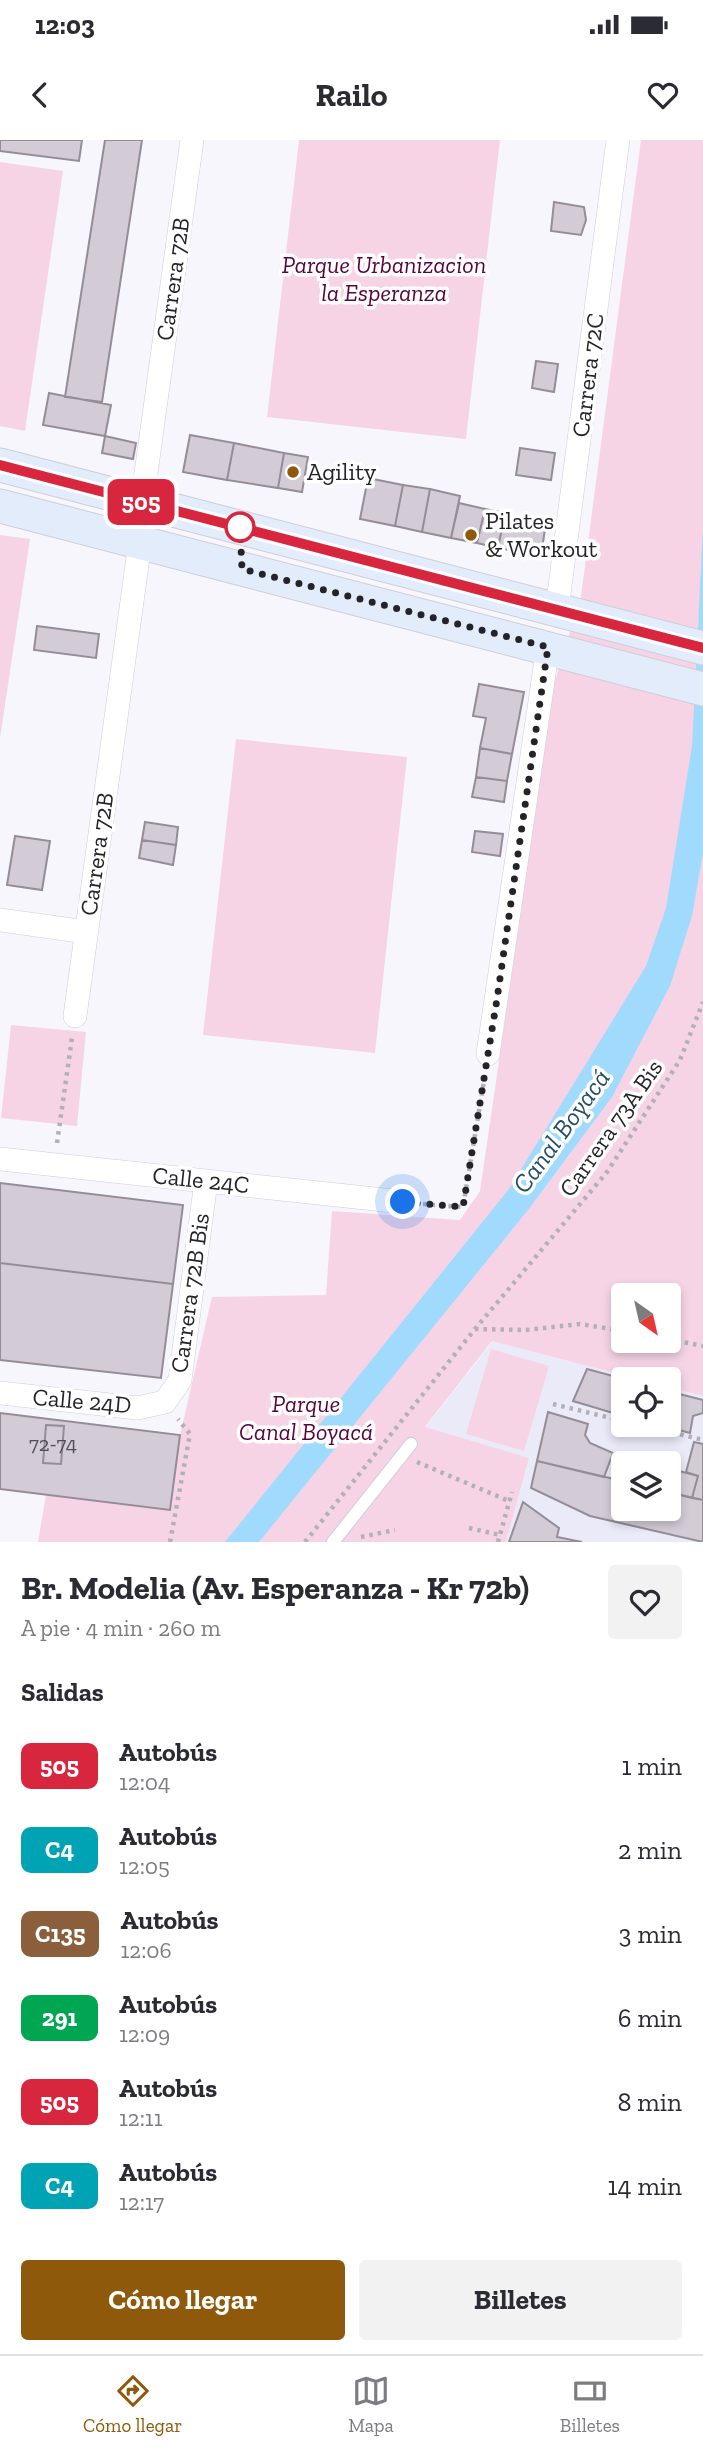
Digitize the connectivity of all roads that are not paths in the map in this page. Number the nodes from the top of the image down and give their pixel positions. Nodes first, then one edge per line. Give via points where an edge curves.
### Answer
1 (192, 140) edge
2 (618, 140) edge
3 (0, 465) edge
4 (142, 502) junction
5 (0, 506) edge
6 (140, 543) junction
7 (557, 610) junction
8 (548, 647) junction
9 (703, 648) edge
10 (703, 689) edge
11 (0, 920) edge
12 (86, 932) junction
13 (75, 1016) road end
14 (488, 1054) road end
15 (0, 1159) edge
16 (206, 1181) junction
17 (403, 1202) road end
18 (0, 1393) edge
19 (165, 1402) joint
20 (411, 1444) dead end
21 (333, 1542) edge

1 - 4 street, Carrera 72B
2 - 7 street, Carrera 72C
3 - 4 main road
4 - 7 main road
5 - 6 main road
6 - 8 main road
6 - 12 street, Carrera 72B
7 - 9 main road
8 - 10 main road
8 - 14 street
11 - 12 street
12 - 13 street, Carrera 72B
15 - 16 street, Calle 24C
16 - 17 street, Calle 24C
16 - 19 street, Carrera 72B Bis via 180,1380
18 - 19 street, Calle 24D via 137,1408
20 - 21 lane

